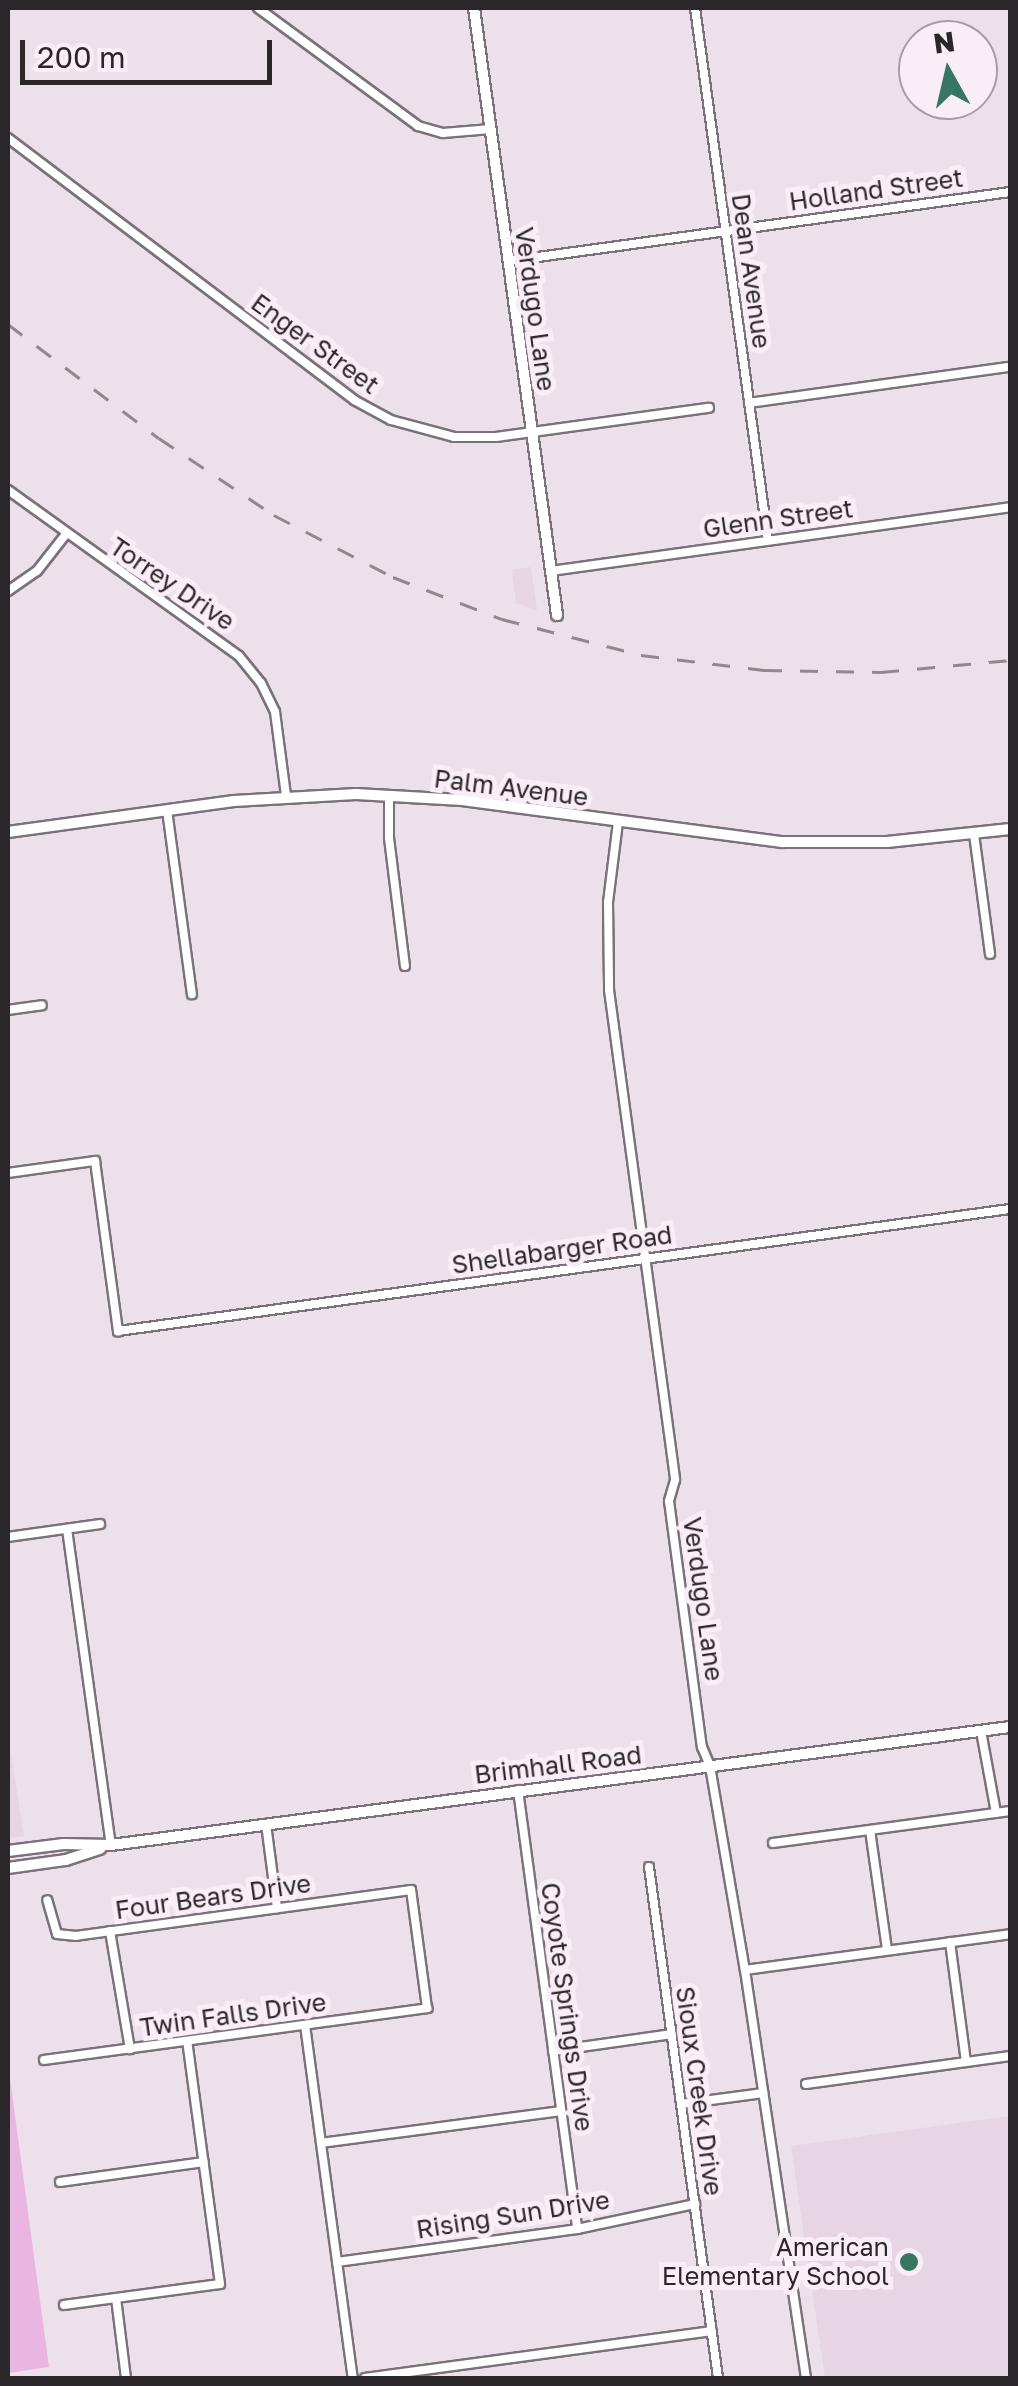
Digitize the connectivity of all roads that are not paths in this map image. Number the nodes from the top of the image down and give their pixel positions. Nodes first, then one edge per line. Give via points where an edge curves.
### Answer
1 (258, 8) edge
2 (474, 8) edge
3 (695, 8) edge
4 (491, 129) junction
5 (8, 138) edge
6 (1010, 192) edge
7 (725, 231) junction
8 (509, 261) junction
9 (1010, 367) edge
10 (749, 403) junction
11 (709, 408) dead end
12 (532, 433) junction
13 (8, 490) edge
14 (1010, 506) edge
15 (66, 534) junction
16 (768, 540) junction
17 (551, 570) junction
18 (8, 591) edge
19 (557, 615) dead end
20 (389, 795) junction
21 (286, 796) junction
22 (167, 810) junction
23 (618, 822) junction
24 (1010, 829) edge
25 (8, 832) edge
26 (974, 834) junction
27 (990, 954) dead end
28 (405, 966) dead end
29 (192, 994) dead end
30 (42, 1005) dead end
31 (8, 1010) edge
32 (8, 1172) edge
33 (1010, 1209) edge
34 (645, 1259) junction
35 (100, 1524) dead end
36 (67, 1529) junction
37 (8, 1537) edge
38 (1010, 1727) edge
39 (981, 1731) junction
40 (710, 1766) junction
41 (518, 1790) junction
42 (1010, 1811) edge
43 (996, 1813) junction
44 (266, 1824) junction
45 (870, 1830) junction
46 (773, 1844) dead end
47 (111, 1846) junction
48 (8, 1854) edge
49 (8, 1868) edge
50 (649, 1868) dead end
51 (47, 1900) dead end
52 (277, 1908) junction
53 (110, 1931) junction
54 (1010, 1934) edge
55 (950, 1942) junction
56 (887, 1950) junction
57 (745, 1970) junction
58 (427, 2008) joint
59 (305, 2025) junction
60 (672, 2034) junction
61 (187, 2041) junction
62 (130, 2049) junction
63 (553, 2051) junction
64 (1010, 2056) edge
65 (44, 2060) dead end
66 (966, 2062) junction
67 (806, 2084) dead end
68 (763, 2093) junction
69 (681, 2104) junction
70 (561, 2110) junction
71 (321, 2143) junction
72 (204, 2162) junction
73 (60, 2182) dead end
74 (695, 2204) junction
75 (578, 2228) junction
76 (337, 2262) junction
77 (116, 2298) junction
78 (64, 2305) dead end
79 (712, 2331) junction
80 (126, 2378) edge
81 (353, 2378) edge
82 (365, 2378) edge
83 (718, 2378) edge
84 (806, 2378) edge

1 - 4 street via 418,126 443,133
2 - 4 street, Verdugo Lane
3 - 7 street, Dean Avenue
4 - 8 street, Verdugo Lane
5 - 12 street, Enger Street via 374,412 454,437
6 - 7 street, Holland Street
7 - 8 street, Holland Street
7 - 10 street, Dean Avenue
8 - 12 street, Verdugo Lane
9 - 10 street
10 - 16 street, Dean Avenue
11 - 12 street, Enger Street
12 - 17 street, Verdugo Lane
13 - 15 street, Torrey Drive
14 - 16 street, Glenn Street
15 - 18 street via 37,571
15 - 21 street, Torrey Drive via 227,645 250,668 280,730
16 - 17 street, Glenn Street
17 - 19 street, Verdugo Lane
20 - 21 street, Palm Avenue
20 - 23 street, Palm Avenue
20 - 28 street
21 - 22 street, Palm Avenue
22 - 25 street, Palm Avenue
22 - 29 street
23 - 26 street, Palm Avenue via 817,843
23 - 34 street, Verdugo Lane via 606,958
24 - 26 street, Palm Avenue
26 - 27 street
30 - 31 street
32 - 34 street, Shellabarger Road via 94,1160 118,1331
33 - 34 street, Shellabarger Road
34 - 40 street, Verdugo Lane via 675,1480 670,1501 702,1747
35 - 36 street
36 - 37 street
36 - 47 street
38 - 39 street, Brimhall Road
39 - 40 street, Brimhall Road
39 - 43 street
40 - 41 street, Brimhall Road
40 - 57 street, Verdugo Lane
41 - 44 street, Brimhall Road
41 - 63 street, Coyote Springs Drive
42 - 43 street
43 - 45 street
44 - 47 street, Brimhall Road
44 - 52 street
45 - 46 street
45 - 56 street
47 - 48 street, Brimhall Road
47 - 49 street, Brimhall Road
50 - 60 street, Sioux Creek Drive
51 - 53 street, Four Bears Drive via 57,1934
52 - 53 street, Four Bears Drive
52 - 58 street, Four Bears Drive via 411,1890
53 - 62 street
54 - 55 street
55 - 56 street
55 - 66 street
56 - 57 street
57 - 68 street, Verdugo Lane
58 - 59 street, Twin Falls Drive
59 - 61 street, Twin Falls Drive
59 - 71 street
60 - 63 street
60 - 69 street, Sioux Creek Drive
61 - 62 street, Twin Falls Drive
61 - 72 street
62 - 65 street, Twin Falls Drive
63 - 70 street, Coyote Springs Drive
64 - 66 street
66 - 67 street
68 - 69 street
68 - 84 street, Verdugo Lane
69 - 74 street, Sioux Creek Drive
70 - 71 street
70 - 75 street, Coyote Springs Drive
71 - 76 street
72 - 73 street
72 - 77 street via 220,2284
74 - 75 street, Rising Sun Drive
74 - 79 street, Sioux Creek Drive
75 - 76 street, Rising Sun Drive
76 - 81 street
77 - 78 street
77 - 80 street
79 - 82 street
79 - 83 street, Sioux Creek Drive

